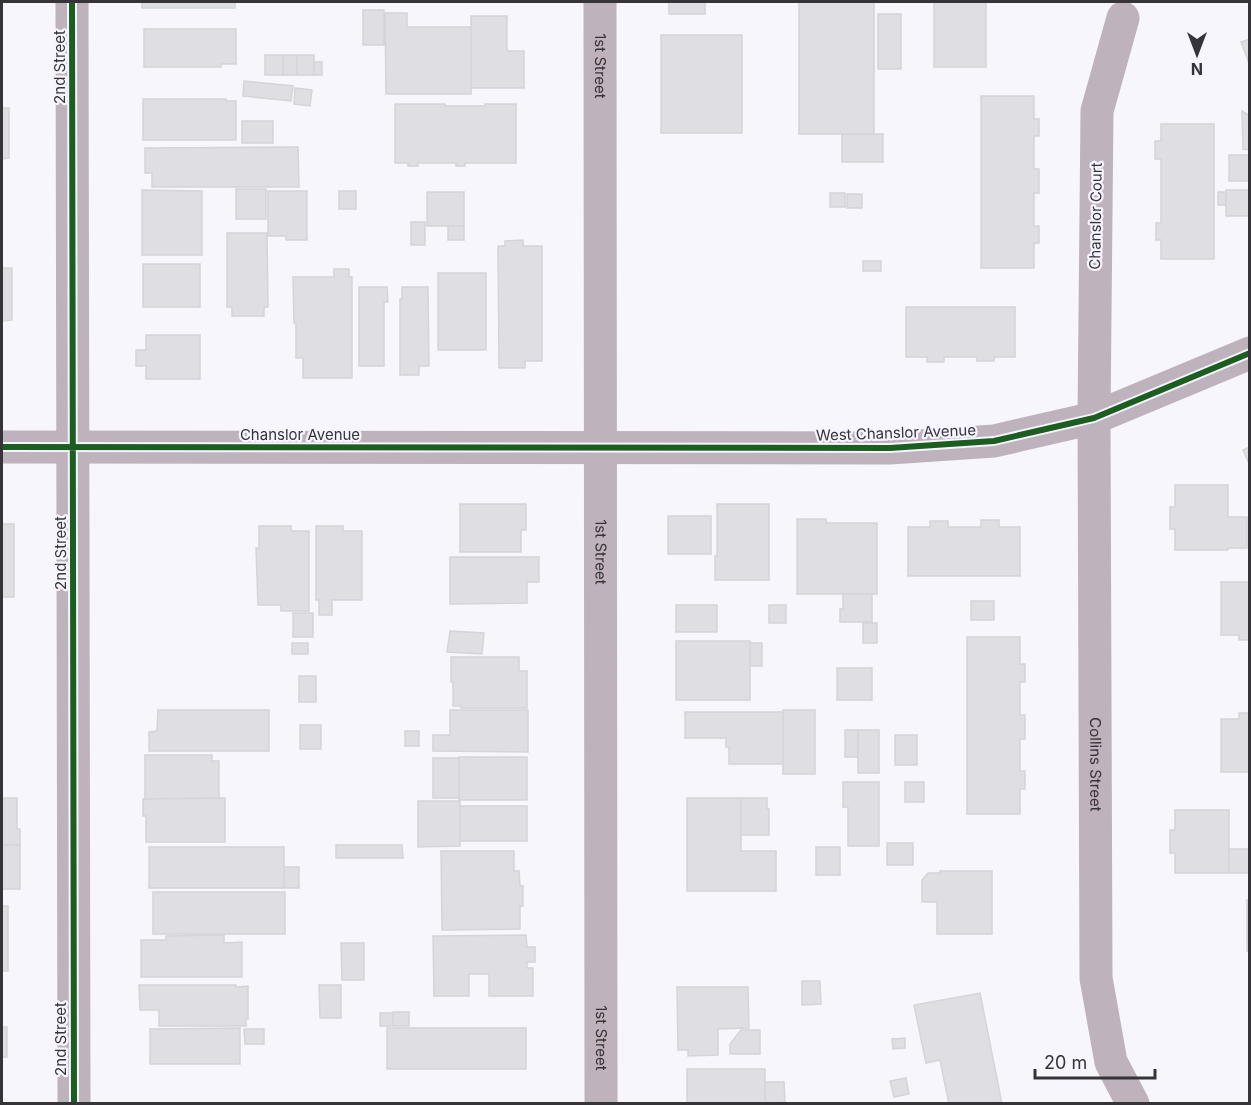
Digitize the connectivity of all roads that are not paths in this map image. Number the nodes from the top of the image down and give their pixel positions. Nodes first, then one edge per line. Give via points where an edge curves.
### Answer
1 (72, 2) edge
2 (600, 2) edge
3 (1123, 18) dead end
4 (1250, 353) edge
5 (1094, 418) junction
6 (73, 446) junction
7 (2, 447) edge
8 (599, 447) junction
9 (74, 1104) edge
10 (600, 1104) edge
11 (1133, 1104) edge

1 - 6 street, 2nd Street
2 - 8 street, 1st Street
3 - 5 street, Chanslor Court via 1097,111
4 - 5 street, West Chanslor Avenue
5 - 8 street, West Chanslor Avenue via 994,441 891,448
5 - 11 street, Collins Street via 1096,978 1111,1062
6 - 7 street, Chanslor Avenue
6 - 8 street, Chanslor Avenue
6 - 9 street, 2nd Street
8 - 10 street, 1st Street

